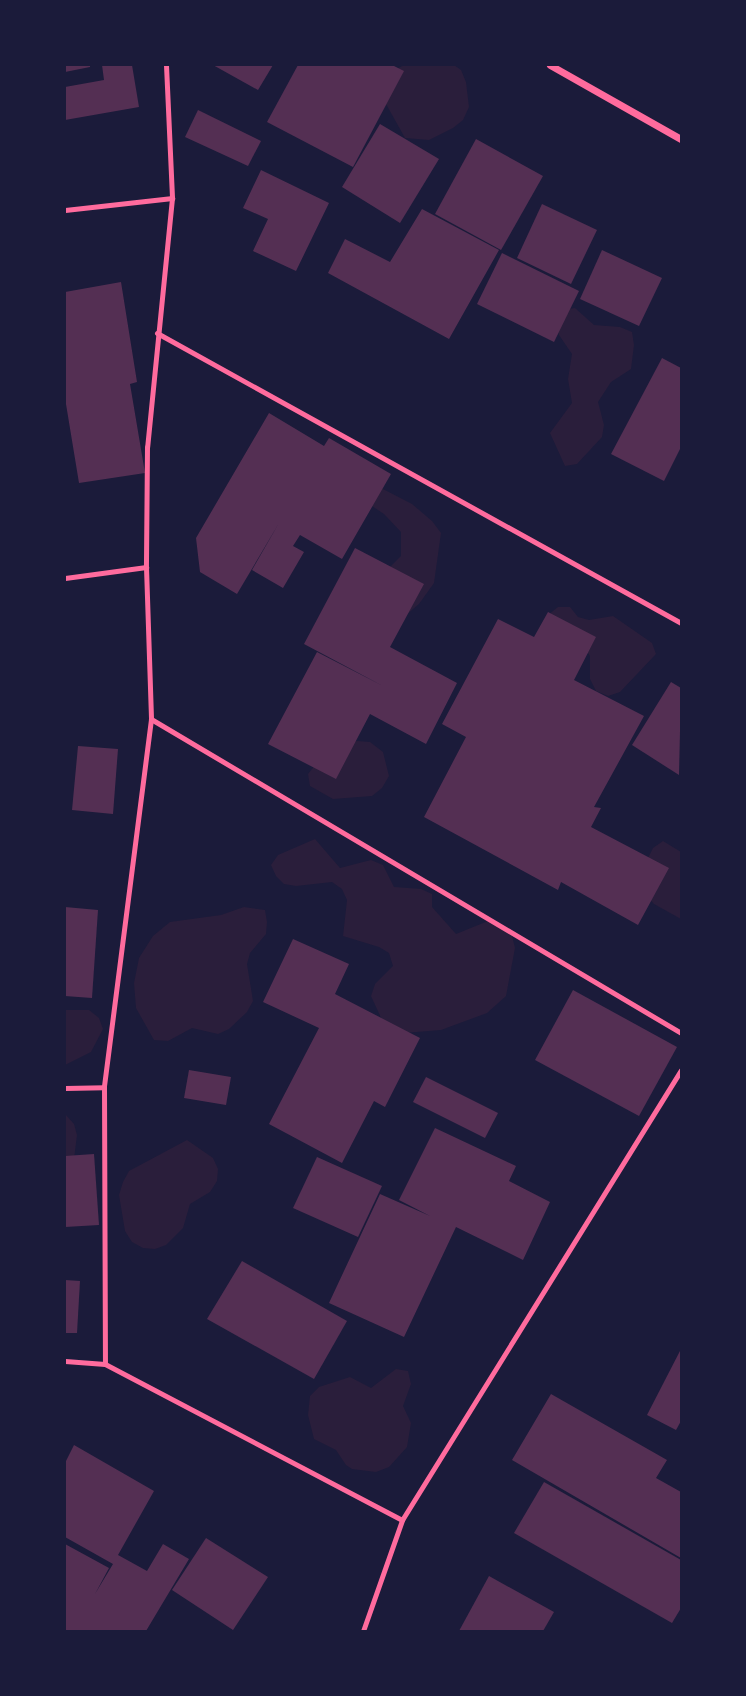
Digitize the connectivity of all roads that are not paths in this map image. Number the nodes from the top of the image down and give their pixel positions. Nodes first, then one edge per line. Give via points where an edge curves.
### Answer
1 (166, 65) edge
2 (550, 65) edge
3 (681, 139) edge
4 (172, 198) junction
5 (65, 210) edge
6 (157, 333) junction
7 (146, 567) junction
8 (65, 578) edge
9 (681, 623) edge
10 (151, 719) junction
11 (681, 1033) edge
12 (681, 1070) edge
13 (104, 1087) junction
14 (65, 1088) edge
15 (65, 1361) edge
16 (105, 1364) junction
17 (402, 1520) junction
18 (363, 1631) edge

1 - 4 lane
2 - 3 street
4 - 5 lane
4 - 6 lane
6 - 7 lane via 147,447
6 - 9 lane
7 - 8 lane
7 - 10 lane
10 - 11 lane
10 - 13 lane
12 - 17 lane
13 - 14 lane
13 - 16 lane
15 - 16 lane
16 - 17 lane
17 - 18 lane

